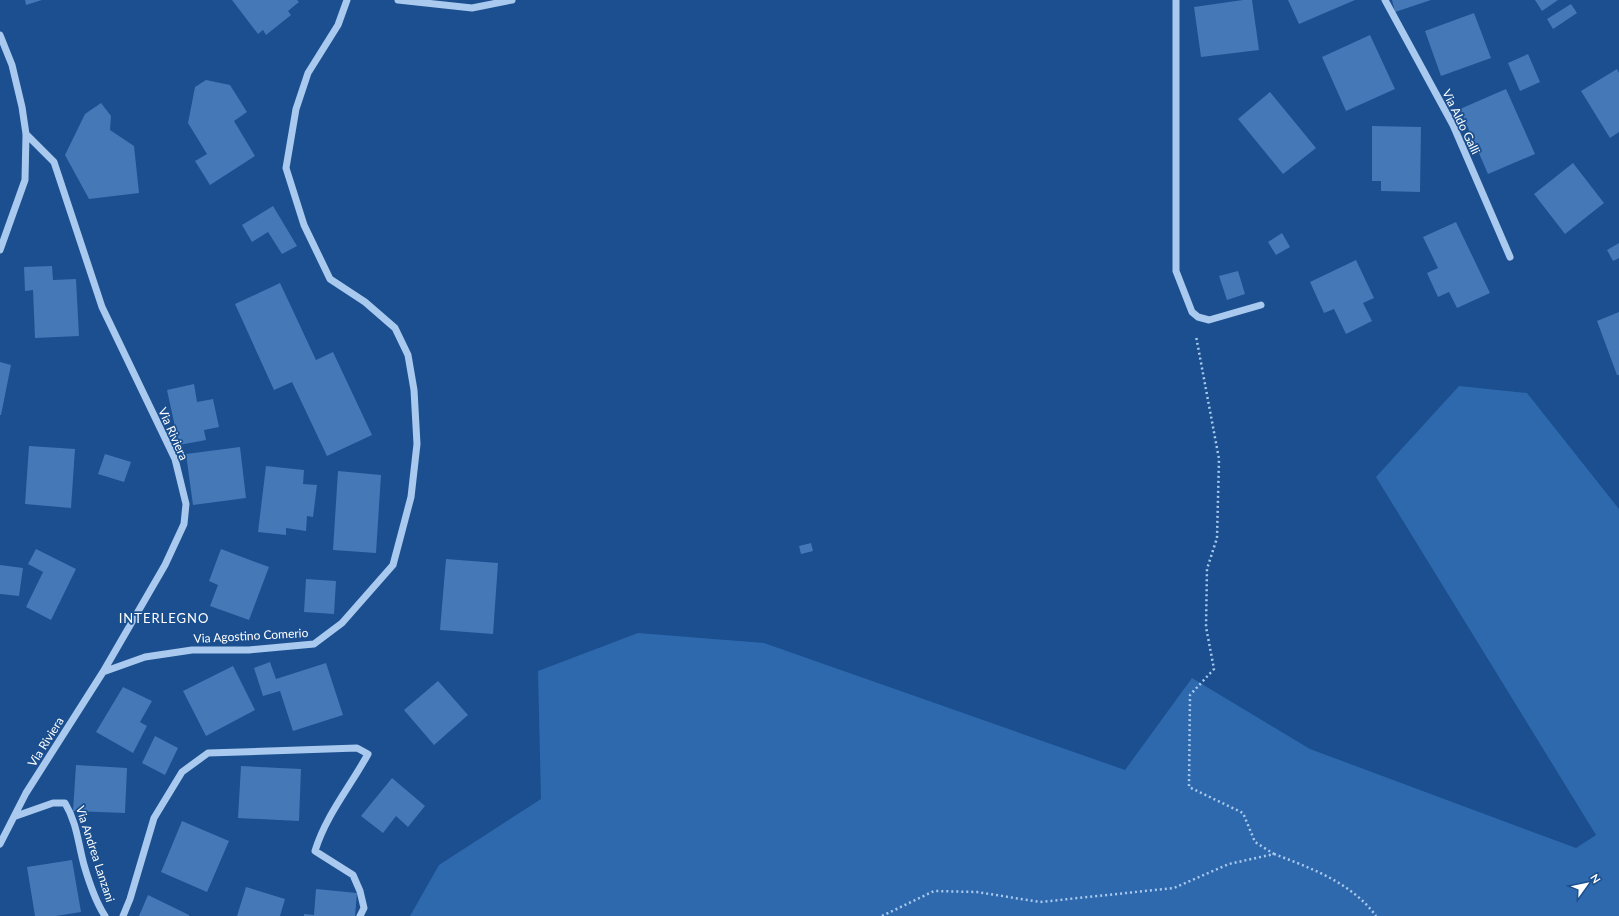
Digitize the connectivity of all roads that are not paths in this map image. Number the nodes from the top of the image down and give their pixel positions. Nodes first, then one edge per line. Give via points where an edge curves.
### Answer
1 (347, 0) edge
2 (398, 0) edge
3 (512, 0) edge
4 (1176, 0) edge
5 (1385, 0) edge
6 (0, 35) edge
7 (26, 134) junction
8 (0, 250) edge
9 (1510, 257) dead end
10 (1261, 305) dead end
11 (103, 672) junction
12 (16, 816) junction
13 (0, 844) edge
14 (105, 916) edge
15 (123, 916) edge
16 (360, 916) edge

1 - 11 street, Via Agostino Comerio via 338,25 308,73 296,109 286,168 304,225 330,279 365,302 395,328 408,355 414,390 417,444 411,497 393,565 342,622 314,644 249,650 186,651 144,657
2 - 3 street via 472,8
4 - 10 street via 1176,271 1192,312 1198,317 1210,320
5 - 9 street, Via Aldo Galli via 1453,125
6 - 7 street via 12,65
7 - 8 street via 25,180
7 - 11 street, Via Riviera via 54,162 102,307 175,459 186,504 184,524 165,565
11 - 12 street, Via Riviera via 26,793
12 - 13 street, Via Riviera
12 - 14 street, Via Andrea Lanzani via 53,803 65,803 72,816 84,865 98,905
15 - 16 street via 154,818 182,772 208,753 357,748 368,754 320,834 315,851 353,875 364,908

